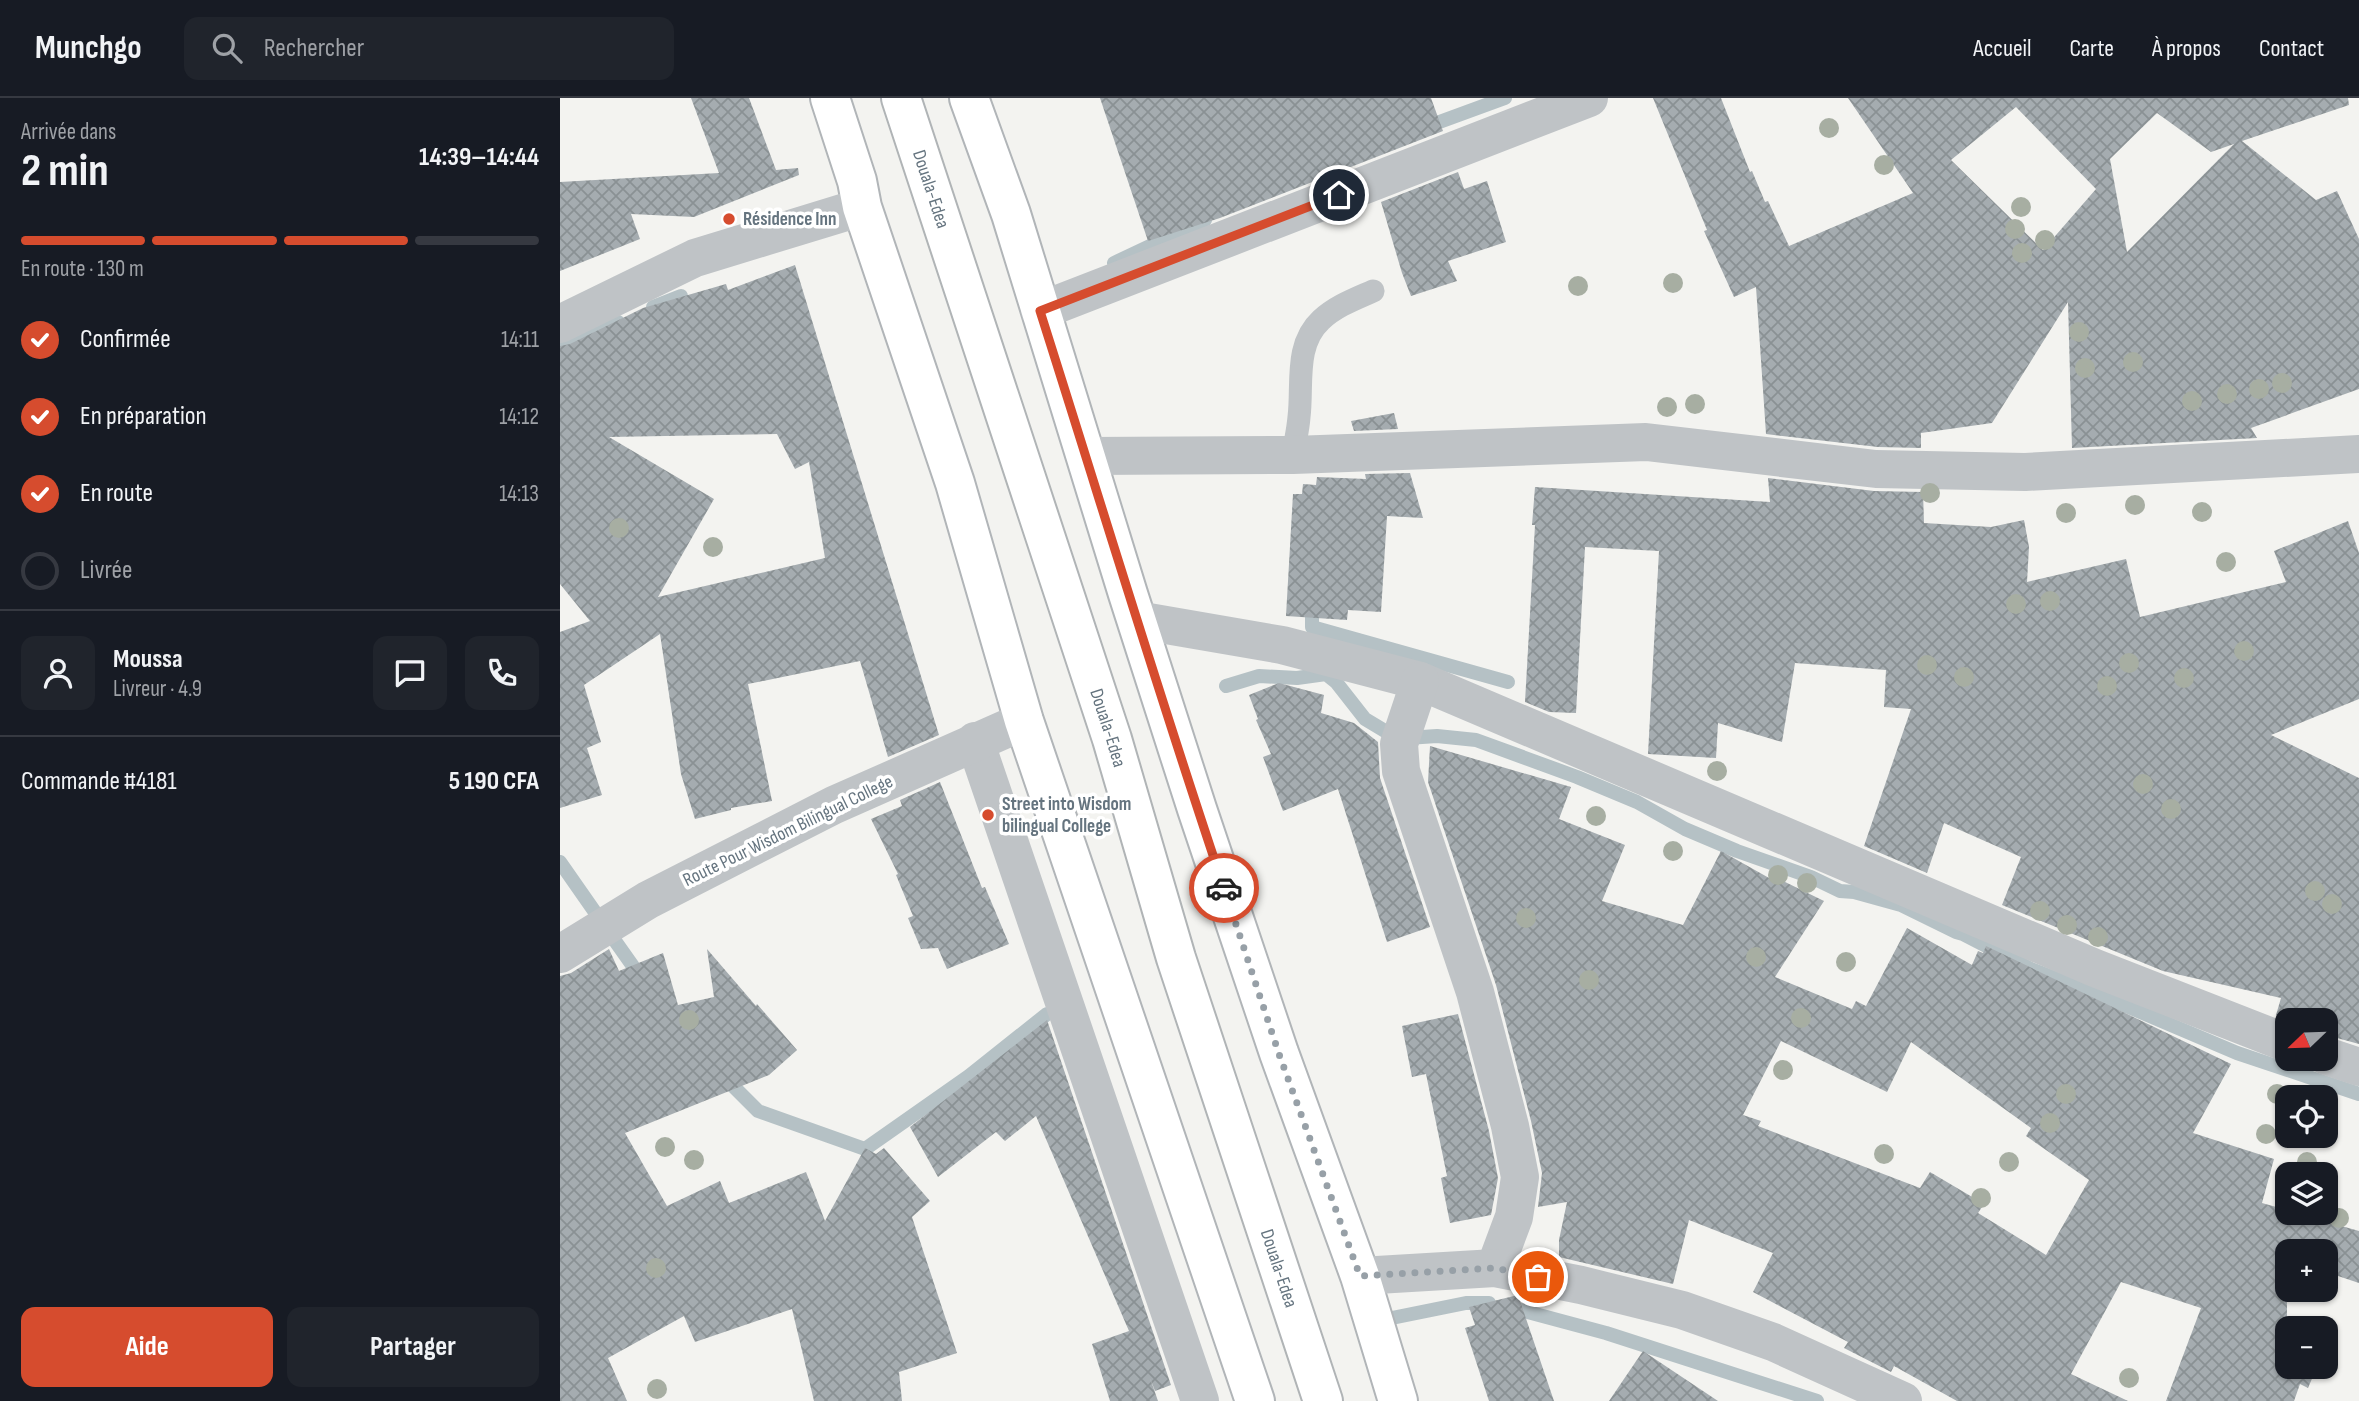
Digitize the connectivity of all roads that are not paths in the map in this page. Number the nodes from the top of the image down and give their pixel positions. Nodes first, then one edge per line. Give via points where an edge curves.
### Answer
1 (830, 98) edge
2 (901, 98) edge
3 (970, 98) edge
4 (1589, 98) edge
5 (862, 207) junction
6 (1373, 291) dead end
7 (1040, 311) junction
8 (560, 324) edge
9 (2359, 454) edge
10 (1293, 455) junction
11 (1087, 456) junction
12 (1137, 620) junction
13 (1420, 681) junction
14 (1024, 721) junction
15 (975, 741) junction
16 (560, 954) edge
17 (2275, 1038) edge
18 (2338, 1060) edge
19 (2359, 1067) edge
20 (1495, 1268) junction
21 (1360, 1276) junction
22 (1200, 1401) edge
23 (1255, 1401) edge
24 (1323, 1401) edge
25 (1398, 1401) edge
26 (1903, 1401) edge

1 - 5 main road
2 - 24 main road, Douala-Edea
3 - 7 main road
4 - 7 street
5 - 8 street via 695,258
5 - 14 main road via 955,483
6 - 10 lane via 1319,321 1305,345
7 - 11 main road
9 - 10 street via 2025,472 1876,469 1646,442
10 - 11 street
11 - 12 main road
12 - 13 street via 1282,645
12 - 21 main road via 1279,1054
13 - 17 street via 2095,968
13 - 20 street via 1399,744 1401,771 1475,992 1520,1177 1514,1217
14 - 15 street, Route Pour Wisdom Bilingual College
14 - 23 main road
15 - 16 street, Route Pour Wisdom Bilingual College via 834,805 648,900
15 - 22 street
18 - 19 street
20 - 21 street
20 - 26 street via 1682,1310 1773,1342
21 - 25 main road

